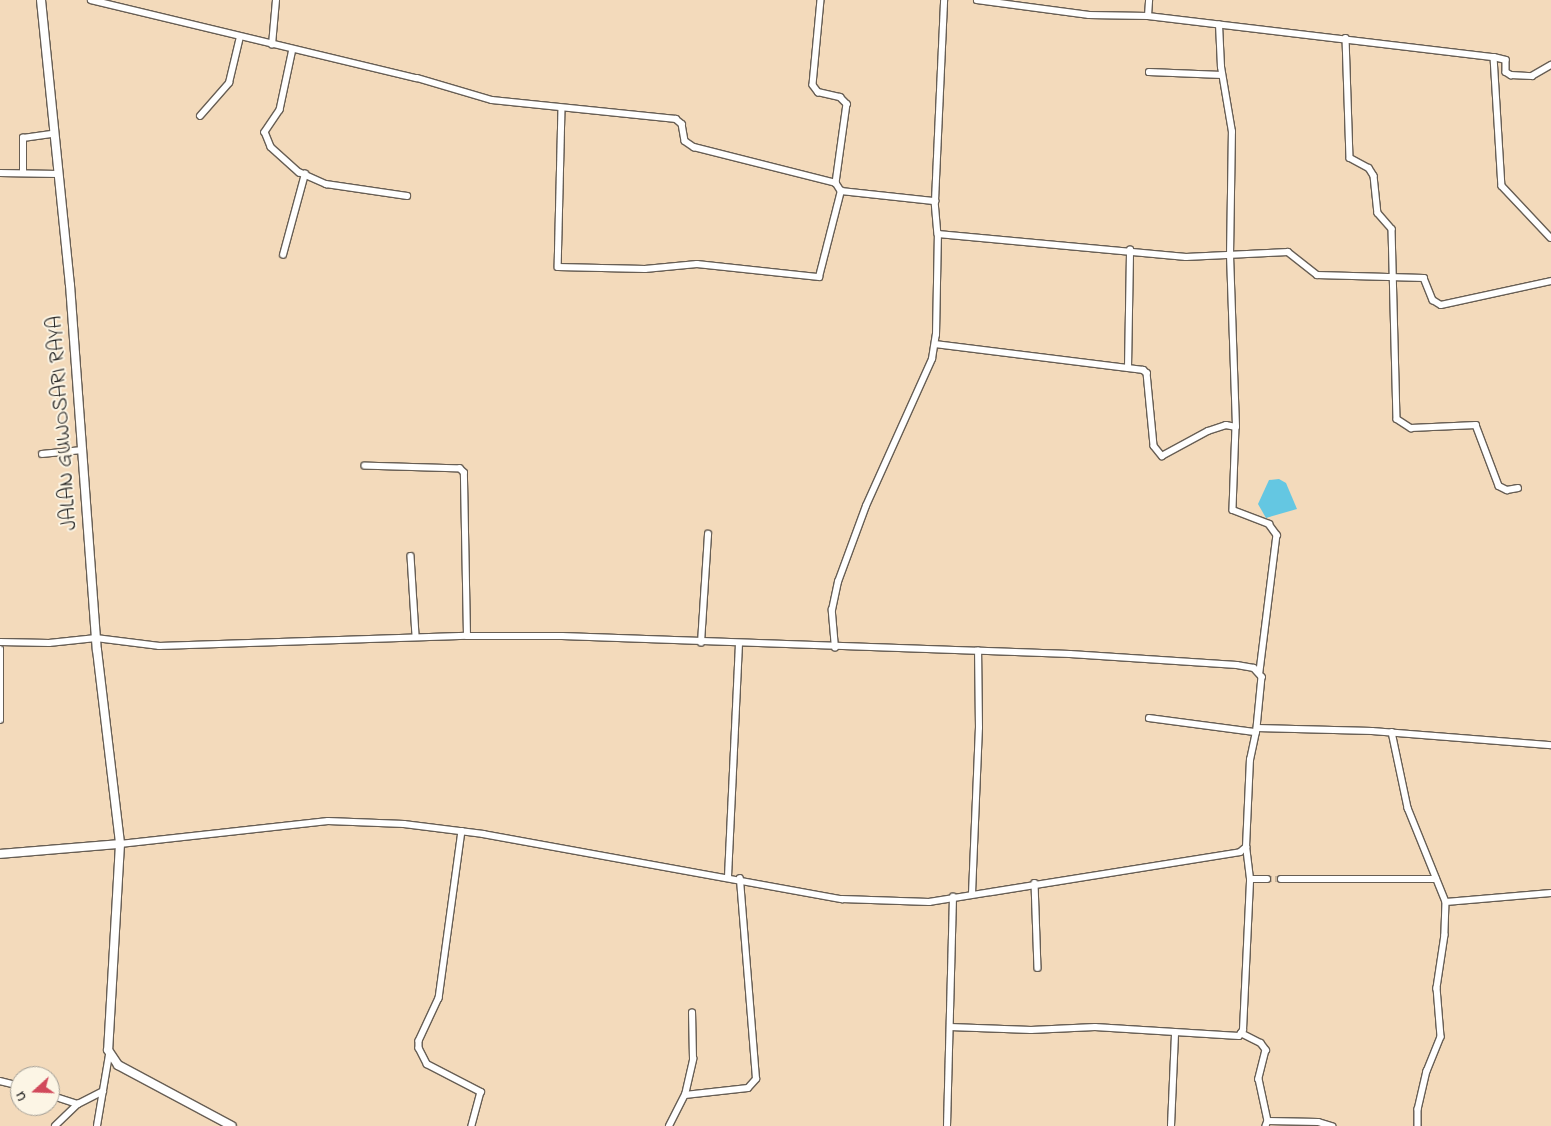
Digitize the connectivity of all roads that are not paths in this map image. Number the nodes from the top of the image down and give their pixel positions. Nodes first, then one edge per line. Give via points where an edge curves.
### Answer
1 (41, 0) edge
2 (91, 0) edge
3 (276, 0) edge
4 (821, 0) edge
5 (944, 0) edge
6 (977, 0) edge
7 (1149, 0) edge
8 (1148, 16) junction
9 (1220, 25) junction
10 (240, 37) junction
11 (1346, 38) junction
12 (272, 45) junction
13 (293, 49) junction
14 (1494, 57) junction
15 (1551, 65) edge
16 (1150, 72) dead end
17 (1222, 75) junction
18 (562, 108) junction
19 (200, 116) dead end
20 (53, 134) junction
21 (23, 172) junction
22 (0, 173) edge
23 (58, 174) junction
24 (305, 174) junction
25 (836, 183) junction
26 (841, 191) junction
27 (407, 196) dead end
28 (935, 201) junction
29 (938, 234) junction
30 (1551, 238) edge
31 (1130, 250) junction
32 (283, 255) dead end
33 (1230, 256) junction
34 (1395, 278) junction
35 (1551, 281) edge
36 (934, 344) junction
37 (1128, 368) junction
38 (1236, 426) junction
39 (82, 450) junction
40 (42, 454) dead end
41 (365, 466) dead end
42 (1518, 488) dead end
43 (708, 534) dead end
44 (411, 556) dead end
45 (416, 636) junction
46 (466, 636) junction
47 (96, 638) junction
48 (0, 642) edge
49 (701, 643) junction
50 (739, 644) junction
51 (835, 648) junction
52 (0, 649) edge
53 (978, 651) junction
54 (1260, 672) junction
55 (1148, 718) dead end
56 (0, 720) edge
57 (1257, 730) junction
58 (1392, 732) junction
59 (1551, 745) edge
60 (462, 831) junction
61 (120, 844) junction
62 (1246, 847) junction
63 (0, 856) edge
64 (728, 876) junction
65 (740, 879) junction
66 (1250, 879) junction
67 (1267, 879) tunnel mouth
68 (1281, 879) tunnel mouth
69 (1436, 879) junction
70 (1035, 883) junction
71 (1551, 893) edge
72 (972, 894) junction
73 (953, 897) junction
74 (1446, 902) junction
75 (1038, 968) dead end
76 (692, 1013) dead end
77 (950, 1026) junction
78 (1175, 1033) junction
79 (1241, 1033) junction
80 (109, 1055) junction
81 (103, 1091) junction
82 (685, 1095) junction
83 (60, 1098) edge
84 (78, 1104) junction
85 (1268, 1124) edge
86 (55, 1126) edge
87 (97, 1126) edge
88 (232, 1126) edge
89 (472, 1126) edge
90 (669, 1126) edge
91 (947, 1126) edge
92 (1171, 1126) edge
93 (1332, 1126) edge
94 (1418, 1126) edge

1 - 20 street, JALAN GUWOSARI RAYA
2 - 10 street
3 - 12 street
4 - 25 street via 813,85 818,92 840,96 847,104
5 - 28 street
6 - 8 street via 1089,15
7 - 8 street
8 - 9 street
9 - 11 street
9 - 17 street
10 - 12 street
10 - 19 street via 229,83
11 - 14 street
11 - 34 street via 1350,158 1368,168 1374,176 1378,213 1392,229
12 - 13 street
13 - 18 street via 417,78 492,100
13 - 24 street via 280,110 265,132 283,159
14 - 15 street via 1506,60 1506,72 1511,75 1532,76
14 - 30 street via 1502,186
16 - 17 street
17 - 33 street via 1232,132
18 - 25 street via 676,118 682,124 685,141 694,147
18 - 26 street via 558,267 645,269 697,264 819,277
20 - 21 street via 23,138
20 - 23 street, JALAN GUWOSARI RAYA
21 - 22 street
21 - 23 street
23 - 39 street, JALAN GUWOSARI RAYA
24 - 27 street via 326,184
24 - 32 street
25 - 26 street
26 - 28 street
28 - 29 street
29 - 31 street
29 - 36 street
31 - 33 street via 1186,256
31 - 37 street
33 - 34 street via 1288,252 1317,275
33 - 38 street
34 - 35 street via 1424,278 1435,302 1446,305
34 - 42 street via 1398,419 1411,428 1476,424 1500,486 1507,490
36 - 37 street
36 - 51 street via 930,364 866,506 838,582 832,610
37 - 38 street via 1147,373 1157,454 1173,453 1182,444 1208,431 1226,425
38 - 54 street via 1233,510 1274,527 1277,535
39 - 40 street
39 - 47 street, JALAN GUWOSARI RAYA
41 - 46 street via 460,470 464,473
43 - 49 street
44 - 45 street
45 - 46 street
45 - 47 street via 159,646
46 - 49 street via 562,636
47 - 48 street via 49,643
47 - 61 street, JALAN GUWOSARI RAYA
49 - 50 street
50 - 51 street
50 - 64 street
51 - 53 street
52 - 56 street
53 - 54 street via 1237,665
53 - 72 street via 979,728
54 - 57 street
55 - 57 street
57 - 58 street
57 - 62 street via 1250,760
58 - 59 street
58 - 69 street via 1408,808
60 - 61 street via 404,824 328,822
60 - 64 street
60 - 89 street via 439,998 419,1041 419,1048 428,1064 481,1092
61 - 63 street
61 - 80 street, JALAN GUWOSARI RAYA
62 - 66 street
62 - 70 street via 1226,856
64 - 65 street
65 - 73 street via 842,899 888,903 929,902
65 - 82 street via 756,1079 748,1088
66 - 67 street
66 - 79 street
68 - 69 street
69 - 74 street
70 - 72 street
70 - 75 street
71 - 74 street
72 - 73 street
73 - 77 street
74 - 94 street via 1446,935 1437,988 1441,1037 1427,1071 1418,1109
76 - 82 street via 693,1059
77 - 78 street via 1031,1030 1095,1027
77 - 91 street
78 - 79 street via 1232,1038
78 - 92 street
79 - 85 street via 1261,1043 1266,1050 1259,1078
80 - 81 street
80 - 88 street via 118,1065
81 - 84 street
81 - 87 street
82 - 90 street
83 - 84 street
84 - 86 street
85 - 93 street via 1318,1122

